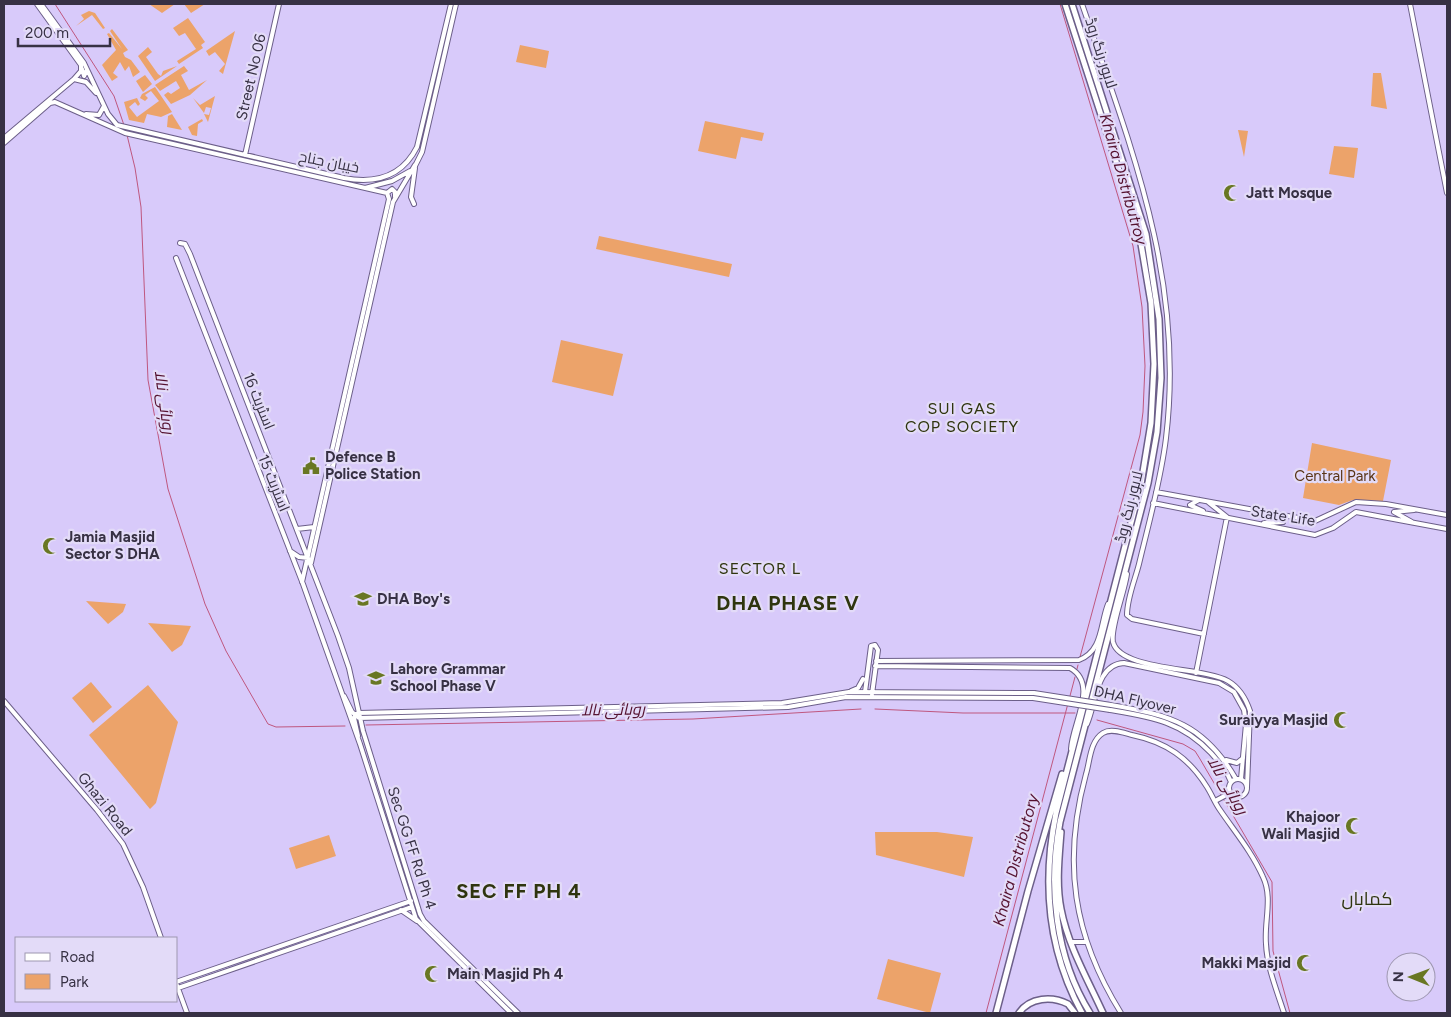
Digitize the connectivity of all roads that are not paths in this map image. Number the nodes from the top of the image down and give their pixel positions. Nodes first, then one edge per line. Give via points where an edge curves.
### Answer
1 (39, 4) edge
2 (280, 4) edge
3 (451, 4) edge
4 (456, 4) edge
5 (1065, 4) edge
6 (1072, 4) edge
7 (1082, 4) edge
8 (1410, 4) edge
9 (81, 66) junction
10 (87, 70) junction
11 (74, 79) junction
12 (98, 94) junction
13 (104, 106) junction
14 (83, 114) junction
15 (4, 138) edge
16 (4, 143) edge
17 (245, 155) junction
18 (415, 165) junction
19 (364, 188) junction
20 (386, 193) junction
21 (1447, 193) edge
22 (395, 197) junction
23 (414, 204) dead end
24 (180, 243) dead end
25 (176, 258) dead end
26 (1156, 492) junction
27 (1200, 500) junction
28 (1207, 501) junction
29 (1153, 503) junction
30 (1415, 509) junction
31 (1263, 512) junction
32 (1209, 514) junction
33 (1447, 515) edge
34 (1227, 518) junction
35 (1412, 522) junction
36 (1258, 524) junction
37 (314, 527) junction
38 (297, 529) junction
39 (1447, 529) edge
40 (289, 551) junction
41 (308, 560) junction
42 (1128, 562) junction
43 (1116, 583) junction
44 (303, 584) junction
45 (1204, 634) junction
46 (1096, 647) junction
47 (1095, 663) junction
48 (875, 664) junction
49 (1196, 672) junction
50 (866, 673) junction
51 (1195, 678) junction
52 (340, 690) junction
53 (849, 692) junction
54 (865, 692) junction
55 (872, 694) junction
56 (864, 697) junction
57 (4, 700) edge
58 (1110, 707) junction
59 (357, 715) junction
60 (1084, 733) junction
61 (358, 738) junction
62 (1245, 755) junction
63 (1070, 756) junction
64 (1224, 759) junction
65 (1238, 779) junction
66 (1231, 782) junction
67 (1247, 787) junction
68 (1230, 793) junction
69 (1217, 800) junction
70 (1060, 822) junction
71 (411, 901) junction
72 (412, 907) junction
73 (401, 910) junction
74 (418, 922) junction
75 (161, 937) edge
76 (1071, 942) junction
77 (1087, 942) junction
78 (178, 981) edge
79 (178, 988) joint
80 (496, 995) junction
81 (187, 1013) edge
82 (510, 1013) edge
83 (518, 1013) edge
84 (996, 1013) edge
85 (1019, 1013) edge
86 (1075, 1013) edge
87 (1082, 1013) edge
88 (1090, 1013) edge
89 (1104, 1013) edge
90 (1121, 1013) edge
91 (1284, 1013) edge

1 - 9 main road
1 - 10 main road, خیبان جناح
2 - 17 main road, Street No 06
3 - 17 main road, خیبان جناح via 418,142 410,159 392,175 377,180 354,180
4 - 18 main road via 422,152
5 - 43 highway, لاہور رنگ روڈ via 1132,208 1146,267 1152,313 1154,384 1149,444
6 - 42 highway, لاہور رنگ روڈ via 1141,216 1158,311 1161,378 1157,432
7 - 26 main road via 1148,206 1164,278 1171,379 1166,439
8 - 21 main road
9 - 10 main road via 83,75
9 - 11 main road
10 - 12 main road, خیبان جناح
11 - 12 main road via 86,82
11 - 15 main road
12 - 13 main road, خیبان جناح
13 - 14 main road via 97,115
13 - 17 main road, خیبان جناح via 112,121 121,126
14 - 16 main road, خیبان جناح via 52,103
14 - 19 main road, خیبان جناح via 131,135
18 - 19 main road, خیبان جناح via 392,181
18 - 22 main road
18 - 23 main road via 411,197
19 - 20 main road, خیبان جناح
20 - 22 main road, خیبان جناح via 392,189
20 - 37 main road via 389,200
22 - 41 main road
24 - 38 main road, اسٹریٹ 16 via 185,244 190,254
25 - 40 main road, اسٹریٹ 15
26 - 27 main road
26 - 29 main road
27 - 28 main road
27 - 32 main road via 1190,505
28 - 31 main road
28 - 34 main road
29 - 32 main road, State Life
29 - 45 main road via 1127,615 1132,619
30 - 31 main road via 1356,502 1315,521
30 - 33 main road
30 - 35 main road via 1394,512
31 - 36 main road via 1283,522
32 - 34 main road, State Life
34 - 36 main road, State Life
34 - 45 main road
35 - 36 main road, State Life via 1356,512 1333,528 1315,534
35 - 39 main road, State Life
37 - 38 main road
37 - 41 main road
38 - 41 main road, اسٹریٹ 16
40 - 41 main road
40 - 44 main road, اسٹریٹ 15
41 - 44 main road
41 - 59 main road, اسٹریٹ 16 via 346,658
42 - 49 main road via 1113,636 1116,649 1129,659
42 - 60 highway, لاہور رنگ روڈ
43 - 46 main road
43 - 47 highway, لاہور رنگ روڈ
44 - 52 main road, اسٹریٹ 15
45 - 49 main road
46 - 47 main road
46 - 48 main road via 1087,656 1072,661
47 - 63 highway, لاہور رنگ روڈ
48 - 50 main road via 878,650 875,645 870,647
48 - 55 main road
48 - 63 main road via 1070,668 1079,674 1084,686
49 - 51 main road
49 - 67 main road via 1228,681 1247,702 1251,723
50 - 53 main road via 861,685
50 - 54 main road
51 - 60 main road via 1124,663 1113,665 1103,674
51 - 62 main road via 1227,686 1241,702 1246,724
52 - 59 main road
52 - 61 main road, اسٹریٹ 15
53 - 54 main road
53 - 59 main road via 782,702
54 - 55 main road
54 - 56 main road
55 - 56 main road
55 - 58 main road, DHA Flyover, bridge via 1033,695
56 - 59 main road via 830,698 788,707
57 - 75 main road, Ghazi Road via 123,844
58 - 64 main road, DHA Flyover via 1161,714 1177,720 1195,731
58 - 66 main road, DHA Flyover via 1175,724 1204,745
59 - 61 main road
59 - 80 main road, Sec GG FF Rd Ph 4 via 422,918
60 - 70 highway, لاہور رنگ روڈ
61 - 71 main road
62 - 64 main road via 1237,763
62 - 65 main road
63 - 84 highway via 1028,891
63 - 87 highway, لاہور رنگ روڈ via 1050,845 1048,902 1061,964
64 - 65 main road, DHA Flyover
65 - 66 main road
65 - 67 main road
66 - 68 main road
67 - 68 main road via 1240,796
68 - 69 main road
69 - 77 main road via 1185,759 1168,747 1115,731 1098,737 1079,799 1074,834 1075,889
69 - 91 main road via 1263,875 1268,891 1266,946
70 - 76 highway via 1059,897
70 - 88 highway, لاہور رنگ روڈ via 1054,870 1056,910 1068,964
71 - 72 main road
71 - 78 main road
72 - 73 main road
72 - 74 main road
73 - 74 main road
73 - 79 main road
74 - 80 main road
76 - 77 main road
76 - 89 highway
77 - 90 main road via 1099,973
79 - 81 main road
80 - 82 main road
80 - 83 main road, Sec GG FF Rd Ph 4
85 - 86 highway via 1046,998 1068,1004

